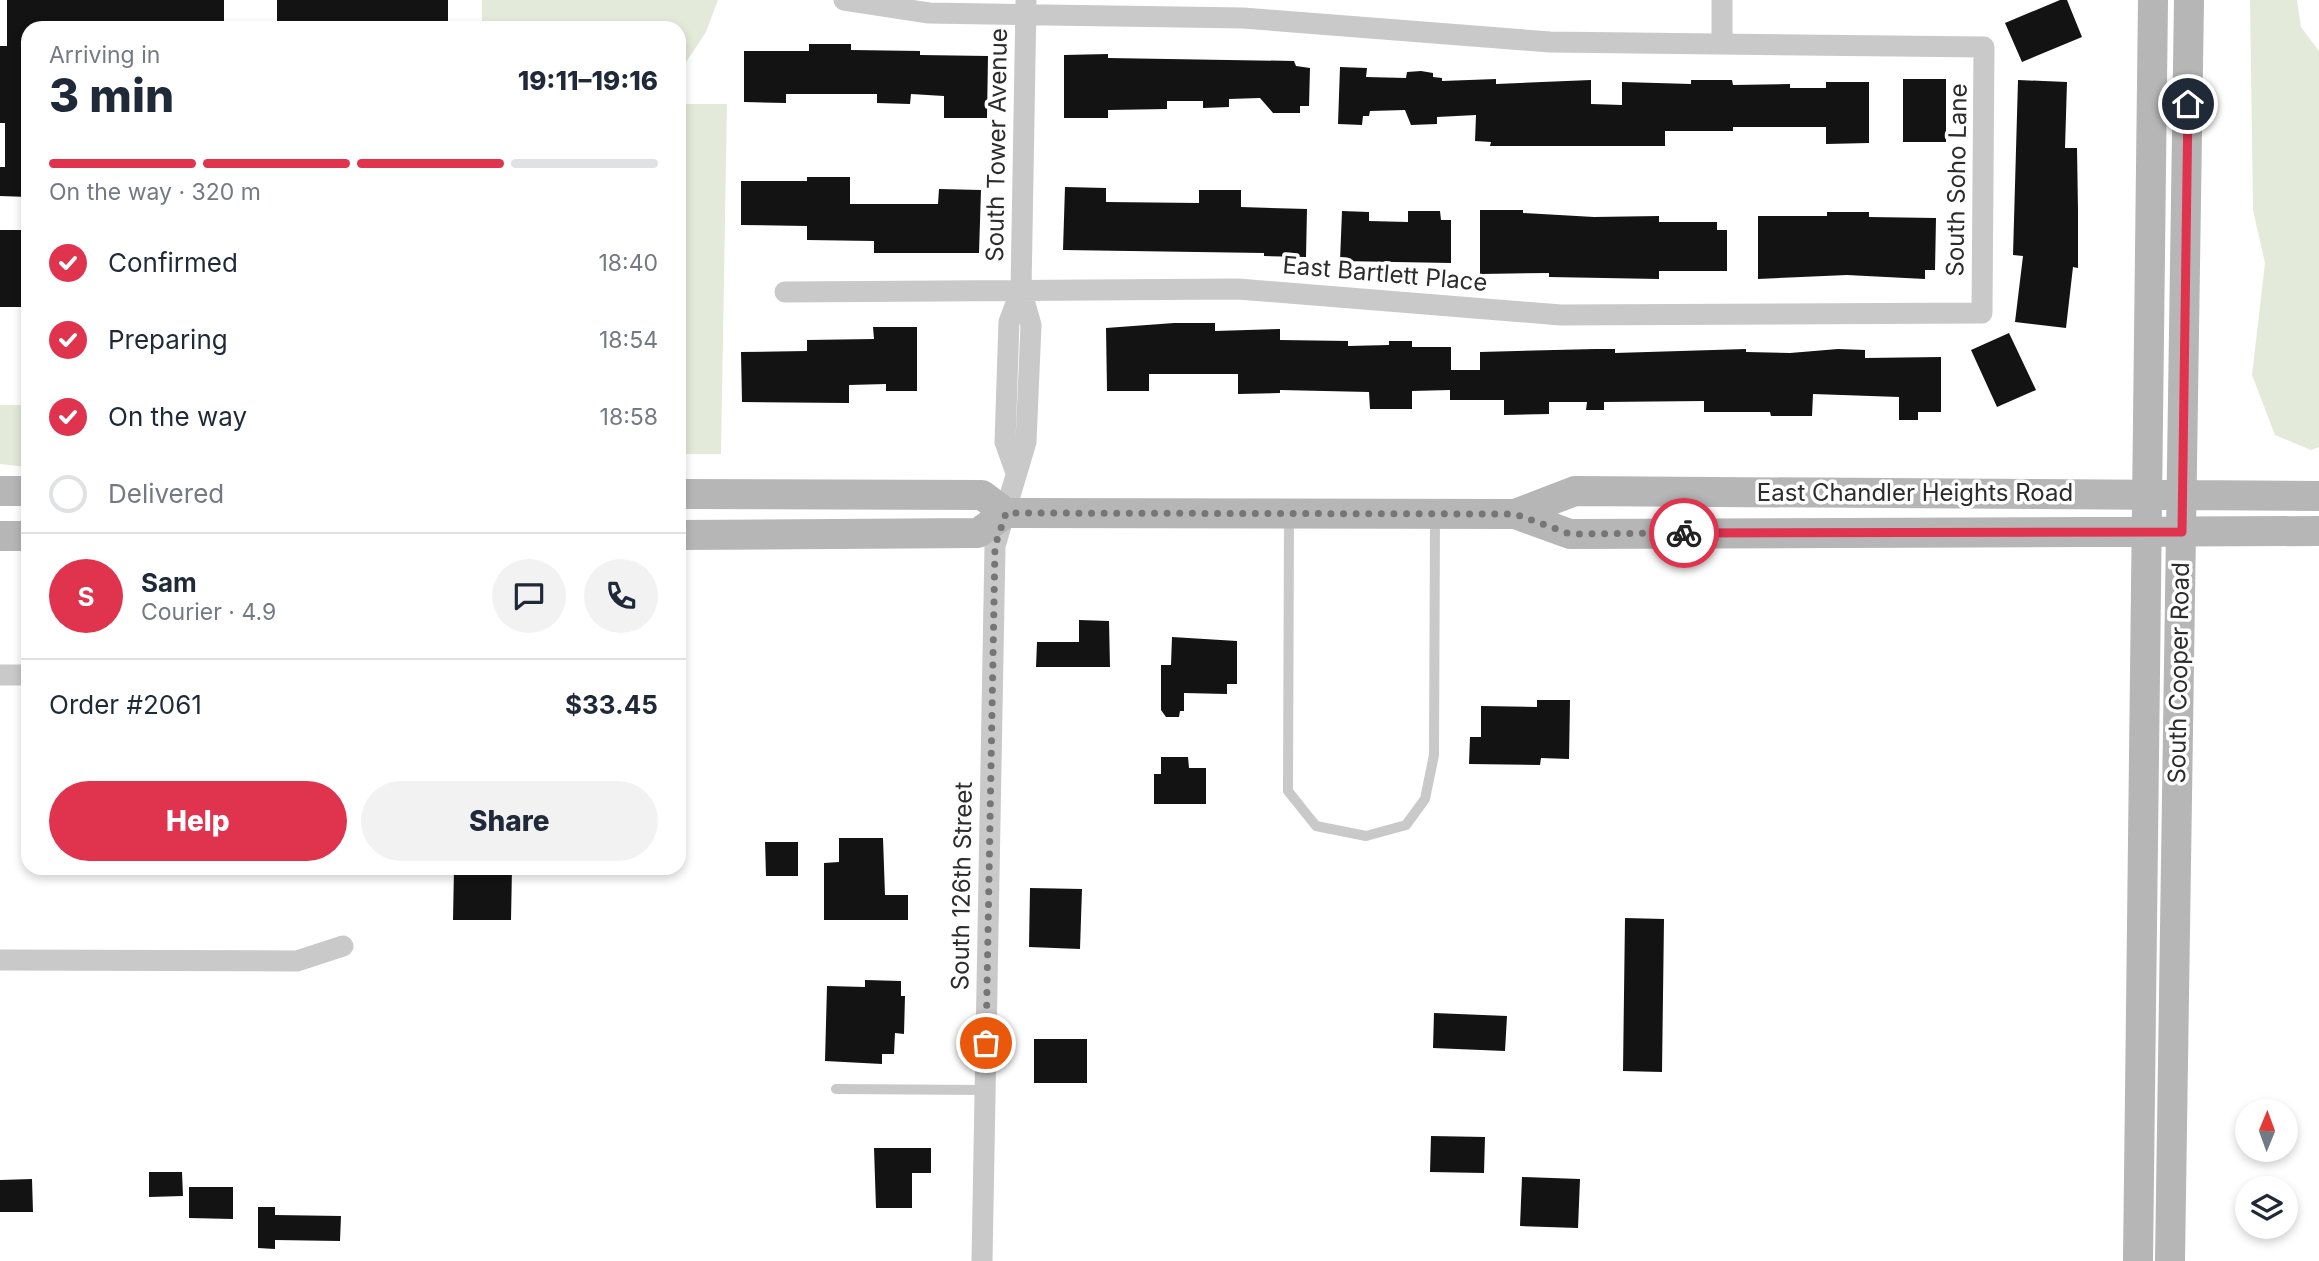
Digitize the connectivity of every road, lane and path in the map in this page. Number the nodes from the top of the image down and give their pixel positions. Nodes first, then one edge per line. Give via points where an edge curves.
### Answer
1 (844, 0) edge
2 (1721, 0) edge
3 (2153, 0) edge
4 (2189, 0) edge
5 (1026, 7) edge
6 (1721, 43) junction
7 (1021, 290) junction
8 (785, 292) dead end
9 (1982, 313) joint
10 (21, 491) edge
11 (0, 492) edge
12 (686, 494) edge
13 (2147, 494) junction
14 (2182, 495) junction
15 (2319, 496) edge
16 (1006, 513) junction
17 (1515, 514) junction
18 (1435, 515) junction
19 (1289, 516) junction
20 (2319, 531) edge
21 (2147, 532) junction
22 (2182, 532) junction
23 (686, 535) edge
24 (0, 536) edge
25 (21, 536) edge
26 (0, 675) edge
27 (21, 675) edge
28 (343, 946) dead end
29 (0, 960) edge
30 (836, 1089) dead end
31 (985, 1090) junction
32 (982, 1261) edge
33 (2138, 1261) edge
34 (2169, 1261) edge

1 - 5 street via 929,13
2 - 6 street
3 - 13 main road, South Cooper Road
4 - 14 main road, South Cooper Road
5 - 6 street via 1550,42
5 - 7 street, South Tower Avenue
6 - 9 street, South Soho Lane via 1984,47
7 - 8 street, East Bartlett Place
7 - 9 street, East Bartlett Place via 1238,289 1561,315
7 - 16 street, South Tower Avenue via 1009,322 1005,442 1015,470
10 - 11 main road
12 - 16 main road via 982,495
13 - 14 main road, East Chandler Heights Road
13 - 17 main road, East Chandler Heights Road via 1575,491
13 - 21 main road, South Cooper Road
14 - 15 main road, East Chandler Heights Road
14 - 22 main road, South Cooper Road
16 - 19 main road, East Chandler Heights Road
16 - 23 main road via 978,533
16 - 31 street, South 126th Street via 995,546
17 - 18 main road, East Chandler Heights Road
17 - 21 main road, East Chandler Heights Road via 1570,534
18 - 19 main road, East Chandler Heights Road
18 - 19 lane via 1434,755 1425,799 1406,825 1366,836 1316,826 1288,791
20 - 22 main road, East Chandler Heights Road
21 - 22 main road, East Chandler Heights Road
21 - 33 main road, South Cooper Road
22 - 34 main road, South Cooper Road
24 - 25 main road
26 - 27 street
28 - 29 street via 297,961
30 - 31 lane
31 - 32 street, South 126th Street

